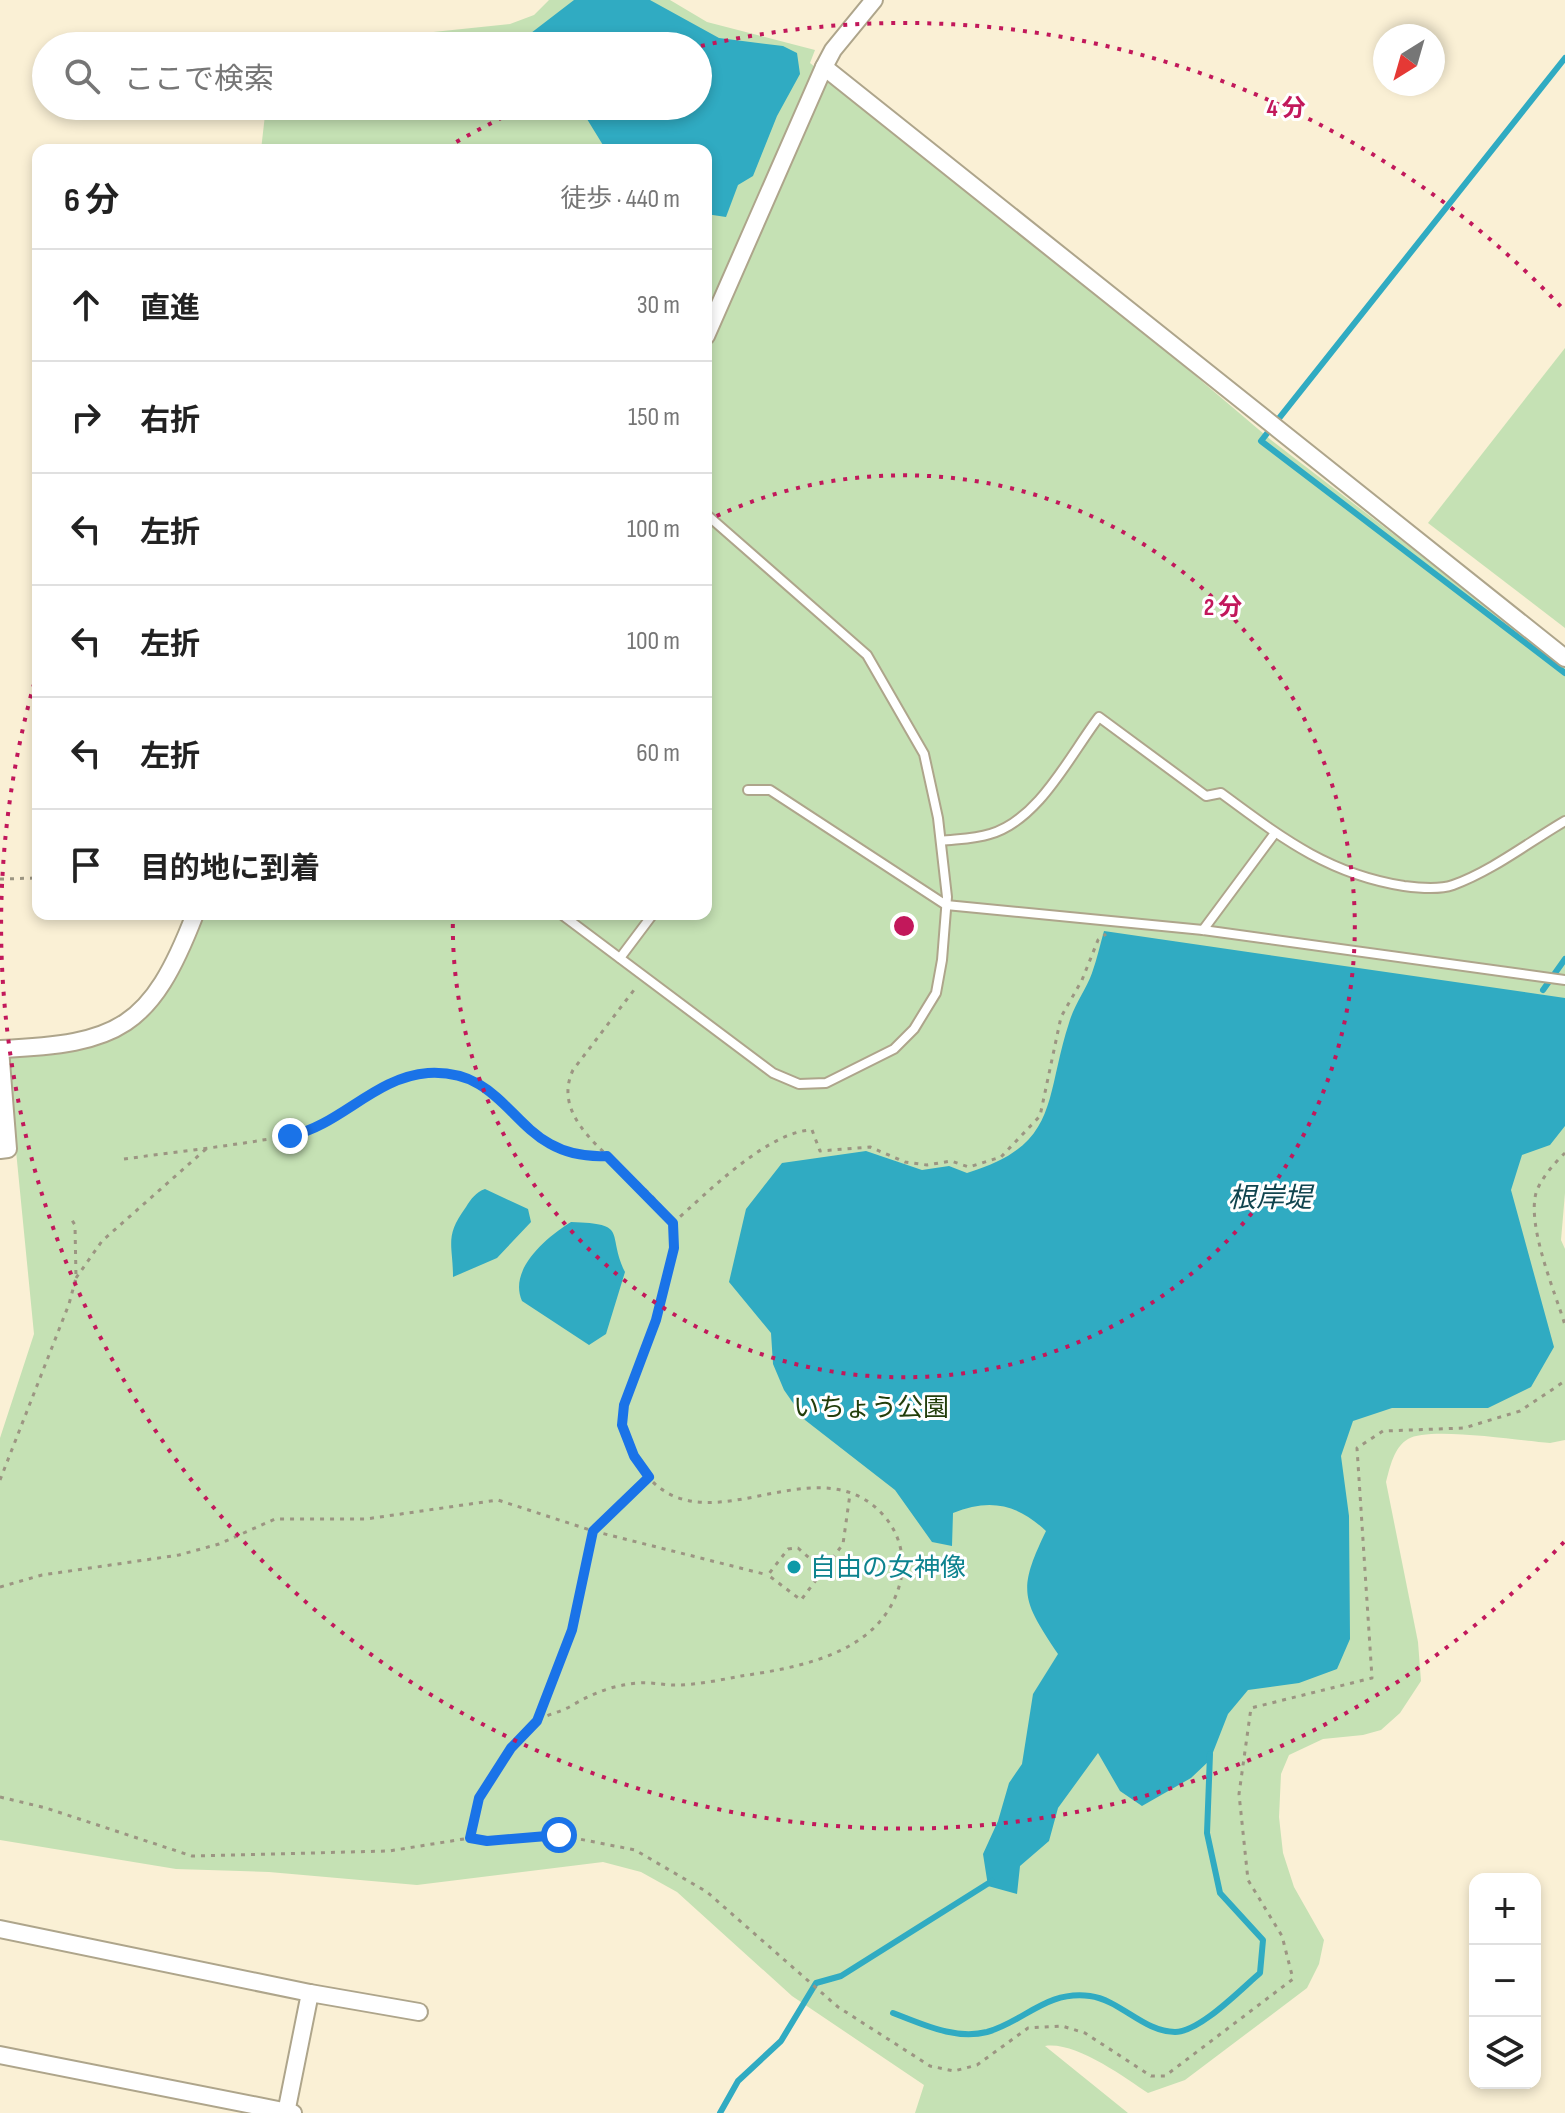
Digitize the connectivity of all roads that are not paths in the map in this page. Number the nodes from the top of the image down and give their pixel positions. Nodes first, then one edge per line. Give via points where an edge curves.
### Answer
1 (874, 0) edge
2 (824, 67) junction
3 (712, 322) edge
4 (712, 519) edge
5 (1565, 658) edge
6 (748, 790) dead end
7 (1565, 821) edge
8 (1275, 833) junction
9 (941, 841) junction
10 (946, 905) junction
11 (192, 920) edge
12 (569, 920) edge
13 (648, 920) edge
14 (1203, 930) junction
15 (620, 958) junction
16 (1565, 980) edge
17 (0, 1049) edge
18 (0, 1150) edge
19 (0, 1929) edge
20 (310, 1993) junction
21 (419, 2012) dead end
22 (0, 2055) edge
23 (288, 2113) edge

1 - 2 street
2 - 3 street
2 - 5 street
4 - 9 lane via 867,655 924,754
6 - 10 lane via 770,790
7 - 8 lane via 1451,886 1429,887 1381,882 1335,869
8 - 9 lane via 1221,793 1206,796 1099,717 1029,810 1012,824 991,834
8 - 14 lane
9 - 10 lane
10 - 14 lane
10 - 15 lane via 936,993 914,1029 894,1049 826,1083 799,1084 773,1073
11 - 17 street via 167,978 116,1030 65,1046
12 - 15 lane
13 - 15 lane
14 - 16 lane
17 - 18 street via 8,1149
19 - 20 street
20 - 21 street
20 - 23 street
22 - 23 street

